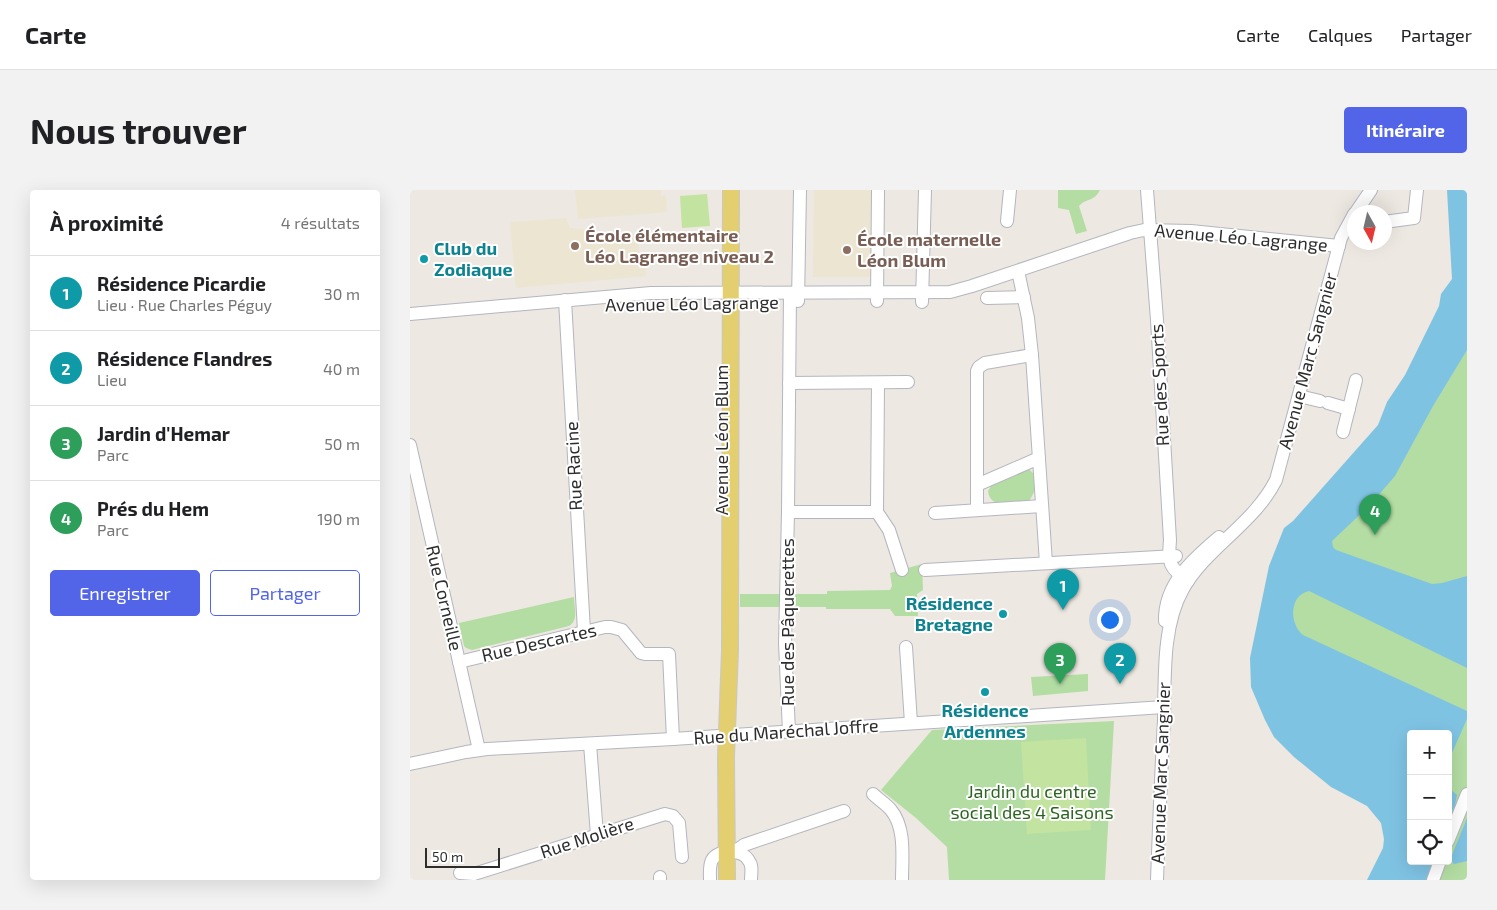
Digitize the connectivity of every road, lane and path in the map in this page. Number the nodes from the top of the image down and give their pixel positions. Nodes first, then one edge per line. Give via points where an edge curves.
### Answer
1 (722, 190) edge
2 (731, 190) edge
3 (800, 190) edge
4 (878, 190) edge
5 (925, 190) edge
6 (1010, 190) edge
7 (1147, 190) edge
8 (1360, 190) edge
9 (1371, 190) edge
10 (1416, 190) edge
11 (1357, 205) edge
12 (1361, 205) edge
13 (1007, 221) dead end
14 (1392, 221) edge
15 (1347, 226) edge
16 (1150, 230) junction
17 (1339, 246) junction
18 (1018, 271) junction
19 (726, 296) junction
20 (794, 297) junction
21 (877, 297) junction
22 (1024, 297) junction
23 (922, 298) junction
24 (988, 298) dead end
25 (565, 304) junction
26 (410, 314) edge
27 (410, 322) edge
28 (1032, 355) junction
29 (1356, 380) dead end
30 (878, 382) junction
31 (908, 382) dead end
32 (789, 383) junction
33 (1299, 396) junction
34 (1349, 409) junction
35 (1343, 432) dead end
36 (410, 445) edge
37 (1039, 458) junction
38 (977, 485) junction
39 (1042, 506) junction
40 (977, 510) junction
41 (788, 512) junction
42 (877, 512) junction
43 (935, 513) dead end
44 (1172, 556) junction
45 (1046, 564) junction
46 (902, 570) dead end
47 (925, 570) dead end
48 (1186, 575) junction
49 (584, 631) junction
50 (906, 647) dead end
51 (458, 662) junction
52 (1164, 707) junction
53 (911, 723) junction
54 (789, 732) junction
55 (728, 736) junction
56 (673, 739) junction
57 (590, 744) junction
58 (478, 750) junction
59 (410, 764) edge
60 (873, 794) dead end
61 (1467, 794) edge
62 (844, 810) dead end
63 (1452, 831) edge
64 (597, 835) junction
65 (731, 852) junction
66 (682, 857) dead end
67 (1439, 865) edge
68 (460, 873) dead end
69 (710, 880) edge
70 (728, 880) edge
71 (734, 880) edge
72 (751, 880) edge
73 (902, 880) edge
74 (1157, 880) edge
75 (1433, 880) edge

1 - 19 main road, Avenue Léon Blum
2 - 19 main road, Avenue Léon Blum
3 - 20 street, Rue des Pâquerettes
4 - 21 street
5 - 23 street
6 - 13 street
7 - 16 street, Rue des Sports
8 - 11 street
9 - 12 street, Avenue Marc Sangnier
10 - 14 street via 1414,218
15 - 17 street, Avenue Marc Sangnier
16 - 17 street, Avenue Léo Lagrange via 1220,233
16 - 18 street, Avenue Léo Lagrange via 1130,233
16 - 44 street, Rue des Sports
17 - 33 street, Avenue Marc Sangnier
18 - 22 street
18 - 23 street, Avenue Léo Lagrange
19 - 20 street, Avenue Léo Lagrange
19 - 25 street, Avenue Léo Lagrange via 651,293
19 - 55 main road, Avenue Léon Blum
20 - 21 street, Avenue Léo Lagrange
20 - 32 street, Rue des Pâquerettes
21 - 23 street, Avenue Léo Lagrange
22 - 24 street
22 - 28 street
25 - 26 street, Avenue Léo Lagrange
25 - 27 street, Avenue Léo Lagrange
25 - 49 street, Rue Racine
28 - 37 street
28 - 38 street via 985,363 977,371
29 - 34 street
30 - 31 street
30 - 32 street
30 - 42 street
32 - 41 street, Rue des Pâquerettes
33 - 34 street
33 - 48 street, Avenue Marc Sangnier via 1276,480 1259,506 1204,549
34 - 35 street
36 - 51 street, Rue Corneille
37 - 38 street
37 - 39 street
38 - 40 street
39 - 40 street
39 - 45 street
40 - 43 street
41 - 42 street
41 - 54 street, Rue des Pâquerettes via 785,643
42 - 46 street via 889,530
44 - 45 street
44 - 48 street via 1170,565
45 - 47 street
48 - 52 street, Avenue Marc Sangnier via 1169,593 1165,606
49 - 51 street, Rue Descartes
49 - 56 street, Rue Descartes via 617,628 625,632 641,652 668,654
50 - 53 street
51 - 58 street, Rue Corneille
52 - 53 street, Rue du Maréchal Joffre
52 - 74 street, Avenue Marc Sangnier
53 - 54 street, Rue du Maréchal Joffre
54 - 55 street, Rue du Maréchal Joffre
55 - 56 street, Rue du Maréchal Joffre
55 - 65 main road, Avenue Léon Blum via 733,757
56 - 57 street, Rue du Maréchal Joffre
57 - 58 street, Rue du Maréchal Joffre
57 - 64 street
58 - 59 street, Rue du Maréchal Joffre
60 - 73 street via 891,810 898,822 902,838
61 - 63 street
62 - 65 street
64 - 66 street, Rue Molière via 671,814 678,823
64 - 68 street, Rue Molière via 474,874
65 - 69 street via 719,854 712,860
65 - 70 main road, Avenue Léon Blum
65 - 71 main road, Avenue Léon Blum
65 - 72 street via 749,860
67 - 75 street

